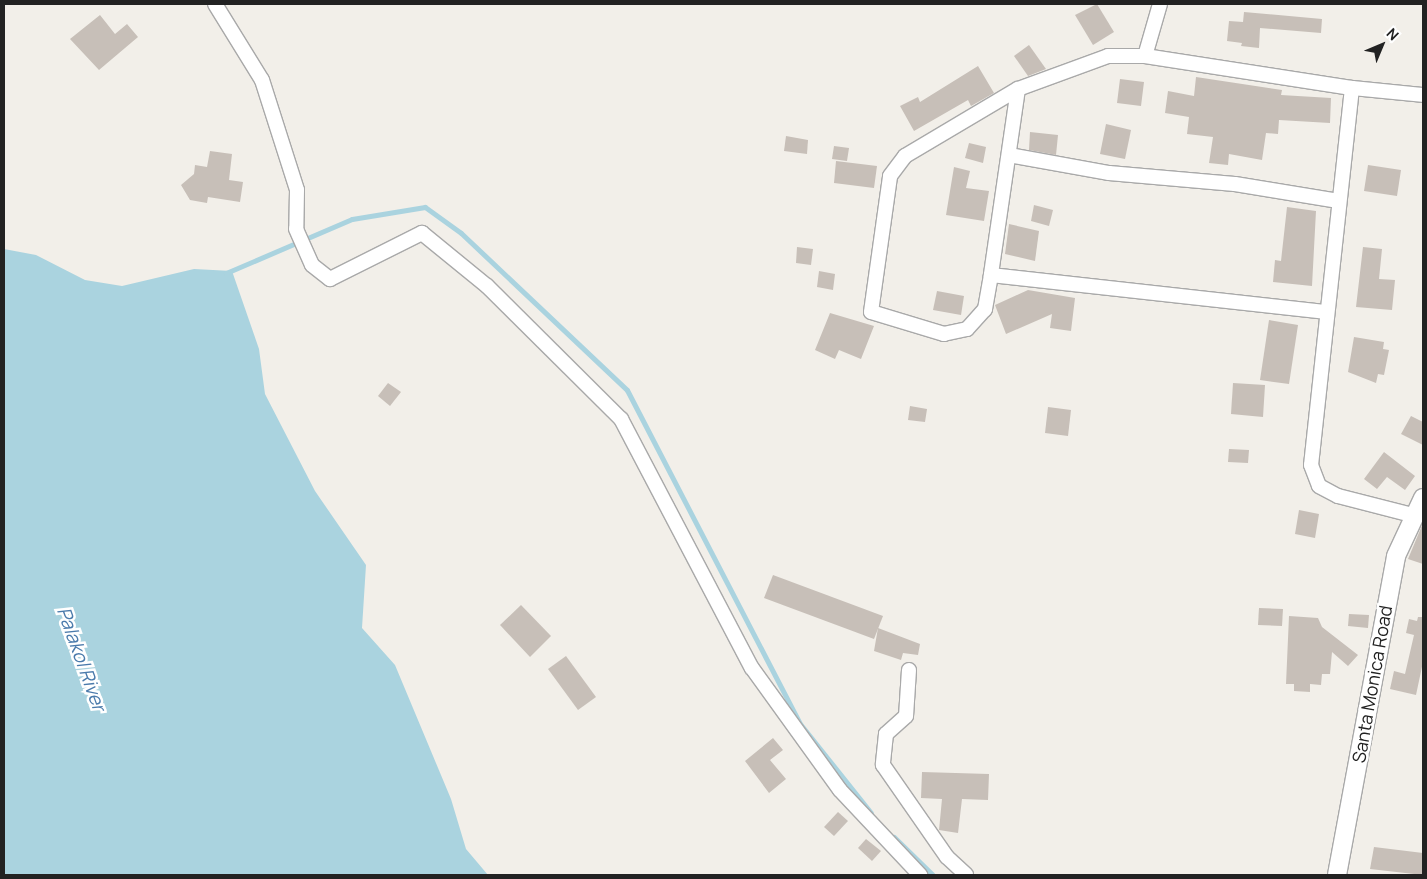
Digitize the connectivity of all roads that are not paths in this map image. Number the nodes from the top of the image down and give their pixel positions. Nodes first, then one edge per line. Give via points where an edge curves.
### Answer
1 (215, 4) edge
2 (1160, 4) edge
3 (1145, 56) junction
4 (1352, 88) junction
5 (1018, 89) junction
6 (1423, 95) edge
7 (1009, 155) junction
8 (1339, 201) junction
9 (990, 275) junction
10 (1327, 312) junction
11 (1423, 498) edge
12 (1412, 515) junction
13 (909, 670) dead end
14 (920, 875) edge
15 (966, 875) edge
16 (1337, 875) edge

1 - 14 street via 262,80 297,190 296,229 312,265 330,279 422,233 487,286 622,419 752,668 840,790
2 - 3 street
3 - 4 street
3 - 5 street via 1108,56
4 - 6 street
4 - 8 street
5 - 7 street
5 - 9 street via 905,156 890,176 871,312 944,334 967,329 986,309
7 - 8 street via 1109,173 1236,184
7 - 9 street
8 - 10 street
9 - 10 street
10 - 12 street via 1311,465 1319,486 1338,496
11 - 12 street, Santa Monica Road
12 - 16 street, Santa Monica Road via 1396,556
13 - 15 street via 906,716 886,734 883,765 947,857

